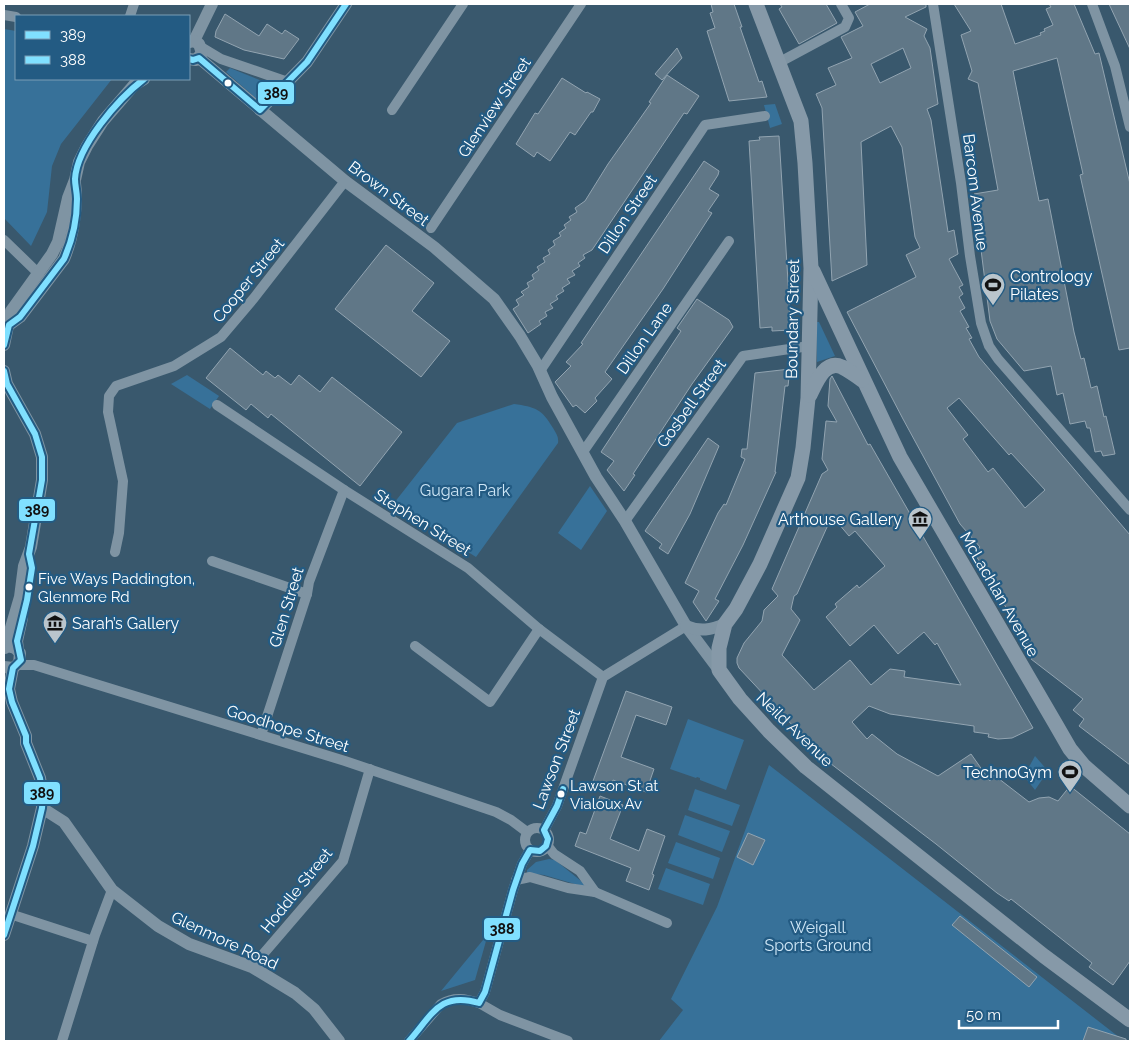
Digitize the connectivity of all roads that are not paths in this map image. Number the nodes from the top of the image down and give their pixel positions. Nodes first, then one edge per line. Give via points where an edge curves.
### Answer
1 (212, 4) edge
2 (346, 4) edge
3 (463, 4) edge
4 (581, 4) edge
5 (756, 4) edge
6 (841, 4) edge
7 (933, 4) edge
8 (1092, 4) edge
9 (194, 49) edge
10 (778, 63) junction
11 (142, 80) edge
12 (288, 82) junction
13 (260, 110) junction
14 (392, 110) dead end
15 (765, 116) dead end
16 (1130, 127) edge
17 (75, 180) junction
18 (346, 181) junction
19 (431, 228) dead end
20 (4, 240) edge
21 (729, 241) dead end
22 (812, 268) junction
23 (39, 274) junction
24 (9, 325) junction
25 (4, 345) edge
26 (809, 346) junction
27 (4, 371) edge
28 (540, 371) junction
29 (863, 381) junction
30 (808, 398) junction
31 (217, 405) dead end
32 (583, 452) junction
33 (344, 490) junction
34 (1130, 510) edge
35 (624, 521) junction
36 (115, 552) dead end
37 (29, 554) junction
38 (212, 561) dead end
39 (306, 594) junction
40 (725, 624) junction
41 (686, 626) junction
42 (539, 629) junction
43 (415, 646) dead end
44 (4, 648) edge
45 (14, 660) edge
46 (719, 670) junction
47 (603, 677) junction
48 (4, 700) edge
49 (261, 735) junction
50 (26, 743) junction
51 (370, 770) junction
52 (1130, 806) edge
53 (42, 808) junction
54 (544, 830) junction
55 (527, 832) junction
56 (547, 845) junction
57 (530, 850) junction
58 (516, 880) junction
59 (112, 890) junction
60 (595, 892) junction
61 (10, 914) junction
62 (667, 923) dead end
63 (4, 935) edge
64 (93, 941) junction
65 (252, 967) junction
66 (479, 1003) junction
67 (1130, 1020) edge
68 (62, 1041) edge
69 (339, 1041) edge
70 (409, 1041) edge
71 (568, 1041) edge

1 - 9 street
2 - 12 street via 307,62
3 - 14 street
4 - 19 street, Glenview Street
5 - 10 main road, Boundary Street
6 - 10 street via 849,18 845,27
7 - 34 street, Barcom Avenue via 980,323 998,359
8 - 16 street via 1115,66
9 - 12 street
9 - 13 street, Brown Street
10 - 22 main road, Boundary Street via 801,121
11 - 17 street via 134,85 86,146
12 - 13 street
13 - 18 street, Brown Street
15 - 28 street, Dillon Street via 705,126
17 - 23 street via 58,242
17 - 24 street via 77,198 64,259 20,317
18 - 28 street, Brown Street via 494,299
18 - 36 street, Cooper Street via 221,337 174,366 116,386 109,396 108,412 123,481
20 - 23 street
21 - 32 street, Dillon Lane
22 - 26 main road, Boundary Street
22 - 29 main road, McLachlan Avenue
23 - 24 street via 11,312
24 - 25 street
26 - 30 main road, Boundary Street
26 - 35 street, Gosbell Street via 744,356
27 - 37 street via 7,384 35,434 42,457 42,480
28 - 32 street, Neild Avenue
29 - 30 main road, McLachlan Avenue via 841,366 834,365 823,371
29 - 52 main road, McLachlan Avenue via 900,457 1070,749 1098,780
30 - 40 main road, Boundary Street via 798,478 760,564
31 - 33 street, Stephen Street
32 - 35 street, Neild Avenue
33 - 39 street, Glen Street
33 - 42 street, Stephen Street via 468,568
35 - 41 street, Neild Avenue
37 - 44 street
37 - 45 street via 32,568
38 - 39 street
39 - 49 street, Glen Street
40 - 41 street via 706,630
40 - 46 main road, Boundary Street via 719,648
41 - 46 street, Neild Avenue
41 - 47 street
42 - 43 street via 490,702
42 - 47 street, Stephen Street
44 - 45 street via 12,647
45 - 49 street, Goodhope Street
45 - 50 street via 9,689
46 - 67 main road, Neild Avenue via 763,725 806,767
47 - 54 street, Lawson Street via 557,806
48 - 50 street via 20,739
49 - 51 street, Goodhope Street
50 - 53 street via 42,787
51 - 55 street, Goodhope Street via 496,812
51 - 65 street, Hoddle Street via 343,861
53 - 59 street, Glenmore Road via 64,822
53 - 61 street
54 - 55 street via 533,828
54 - 56 street via 548,837
55 - 57 street via 524,842
56 - 57 street via 542,851
56 - 60 street via 554,854 580,871
57 - 58 street
58 - 60 street via 530,877
58 - 66 street via 485,992
59 - 64 street
59 - 65 street, Glenmore Road via 158,926 189,944
60 - 62 street
61 - 63 street
61 - 64 street
64 - 68 street
65 - 69 street, Glenmore Road via 314,1008
66 - 70 street via 461,998 448,1000
66 - 71 street via 500,1015

